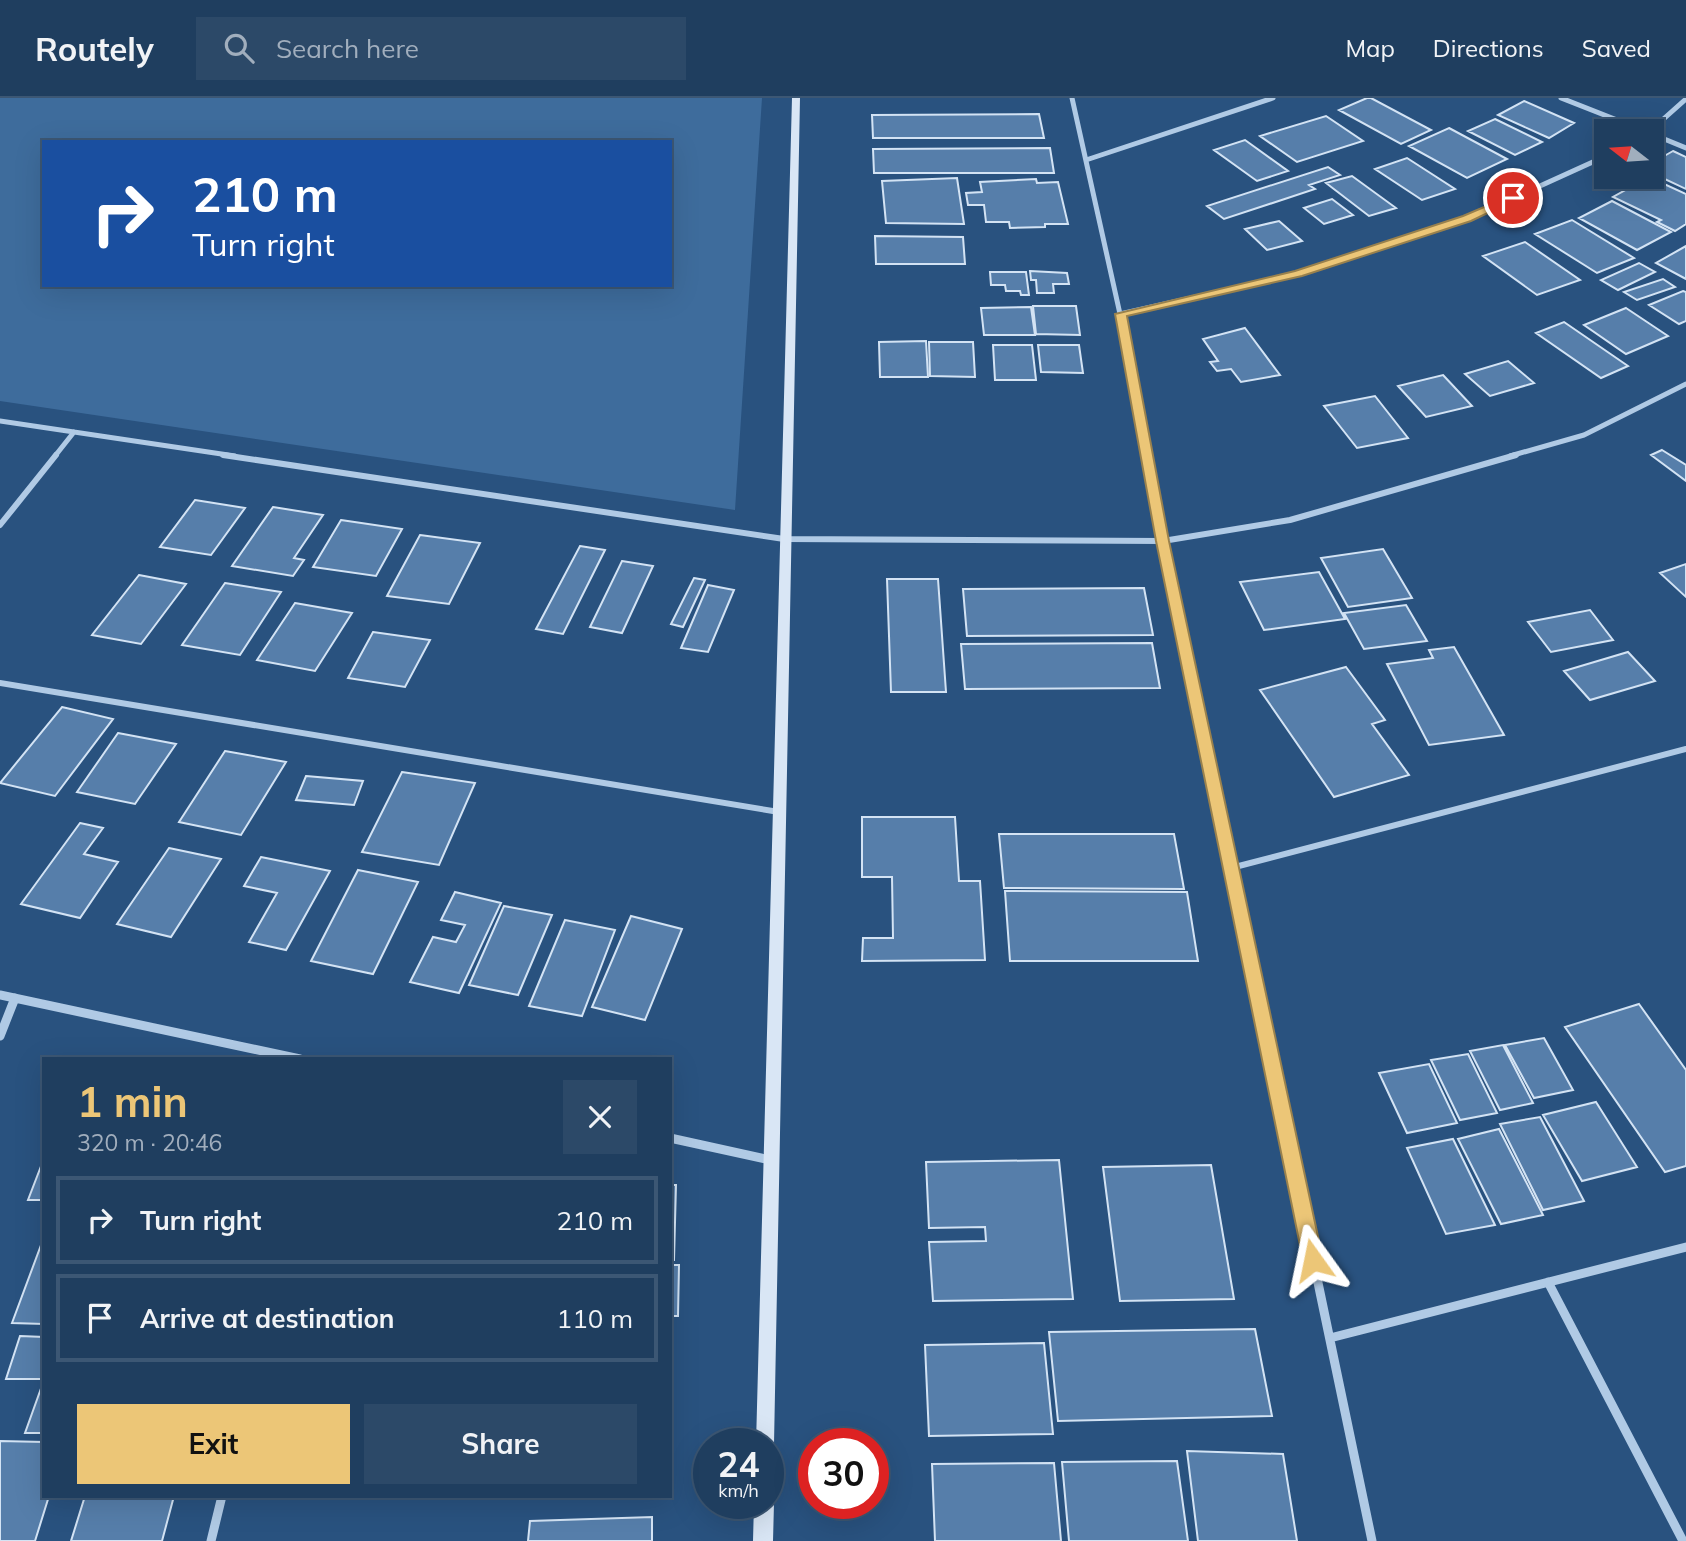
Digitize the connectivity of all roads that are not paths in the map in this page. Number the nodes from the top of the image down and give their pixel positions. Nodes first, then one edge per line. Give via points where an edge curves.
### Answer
1 (796, 98) edge
2 (1072, 98) edge
3 (1273, 98) edge
4 (1561, 98) edge
5 (1686, 99) edge
6 (1614, 119) edge
7 (1664, 120) edge
8 (1664, 139) edge
9 (1686, 148) edge
10 (1086, 160) junction
11 (1594, 161) edge
12 (1120, 314) junction
13 (1686, 384) edge
14 (0, 421) edge
15 (74, 432) junction
16 (0, 526) edge
17 (784, 539) junction
18 (1163, 541) junction
19 (0, 683) edge
20 (1686, 749) edge
21 (779, 812) junction
22 (1231, 868) junction
23 (0, 995) edge
24 (15, 998) junction
25 (0, 1036) edge
26 (291, 1057) edge
27 (672, 1138) edge
28 (771, 1160) junction
29 (1686, 1247) edge
30 (1548, 1282) junction
31 (1329, 1338) junction
32 (765, 1428) edge
33 (222, 1498) edge
34 (764, 1519) edge
35 (211, 1541) edge
36 (763, 1541) edge
37 (1372, 1541) edge
38 (1683, 1541) edge

1 - 17 street
2 - 10 street
3 - 10 street
4 - 6 street
5 - 7 street
8 - 9 street
10 - 12 street
11 - 12 street via 1467,219 1324,266
12 - 18 street
13 - 18 street via 1584,435 1290,520
14 - 15 street
15 - 16 street
15 - 17 street
17 - 18 street
17 - 21 street
18 - 22 street
19 - 21 street
20 - 22 street
21 - 28 street
22 - 31 street
23 - 24 street
24 - 25 street
24 - 26 street
27 - 28 street
28 - 32 street
29 - 30 street
30 - 31 street
30 - 38 street
31 - 37 street
33 - 35 street
34 - 36 street

